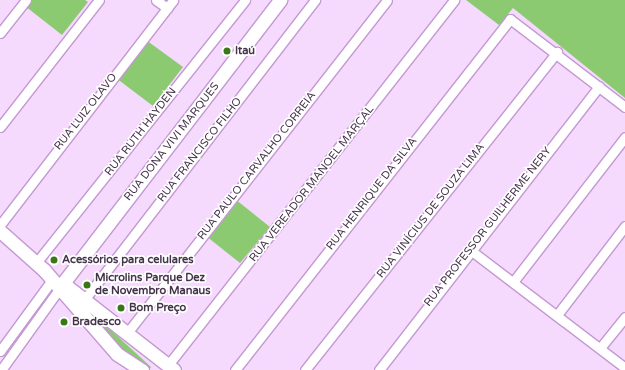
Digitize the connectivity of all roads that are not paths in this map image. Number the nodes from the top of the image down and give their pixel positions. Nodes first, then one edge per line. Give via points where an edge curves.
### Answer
1 (26, 0) edge
2 (99, 0) edge
3 (156, 0) edge
4 (173, 0) edge
5 (245, 0) edge
6 (280, 0) edge
7 (316, 0) edge
8 (387, 0) edge
9 (454, 0) edge
10 (167, 8) junction
11 (0, 33) edge
12 (557, 52) junction
13 (599, 86) junction
14 (625, 106) edge
15 (0, 127) edge
16 (625, 137) edge
17 (0, 225) edge
18 (625, 226) edge
19 (0, 231) edge
20 (469, 249) junction
21 (36, 263) junction
22 (56, 281) junction
23 (513, 282) junction
24 (84, 300) junction
25 (557, 315) junction
26 (625, 317) edge
27 (110, 320) junction
28 (96, 329) junction
29 (127, 333) junction
30 (600, 348) junction
31 (0, 351) edge
32 (117, 354) junction
33 (169, 368) edge
34 (625, 368) edge
35 (1, 370) edge
36 (122, 370) edge
37 (142, 370) edge
38 (235, 370) edge
39 (305, 370) edge
40 (379, 370) edge

1 - 11 street
2 - 15 street
3 - 10 street
4 - 10 street, RUA LUIZ OLAVO
5 - 21 street, RUA RUTH HAYDEN
6 - 22 street, RUA DONA VIVI MARQUES
7 - 24 street, RUA FRANCISCO FILHO
8 - 29 street, RUA PAULO CARVALHO CORREIA
9 - 33 street, RUA VEREADOR MANOEL MARÇAL
10 - 17 street, RUA LUIZ OLAVO
12 - 13 street
12 - 38 street, RUA HENRIQUE DA SILVA via 510,19
12 - 39 street, RUA VINÍCIUS DE SOUZA LIMA
13 - 14 street
13 - 20 street, RUA PROFESSOR GUILHERME NERY
16 - 23 street
18 - 25 street
19 - 21 street
20 - 23 street
20 - 40 street, RUA PROFESSOR GUILHERME NERY
21 - 22 street
22 - 24 street
22 - 28 street
22 - 31 street
22 - 35 street
23 - 25 street
24 - 27 street
25 - 30 street
26 - 30 street
27 - 28 street
27 - 29 street
28 - 32 street
29 - 33 street
30 - 34 street
32 - 36 street
32 - 37 street

